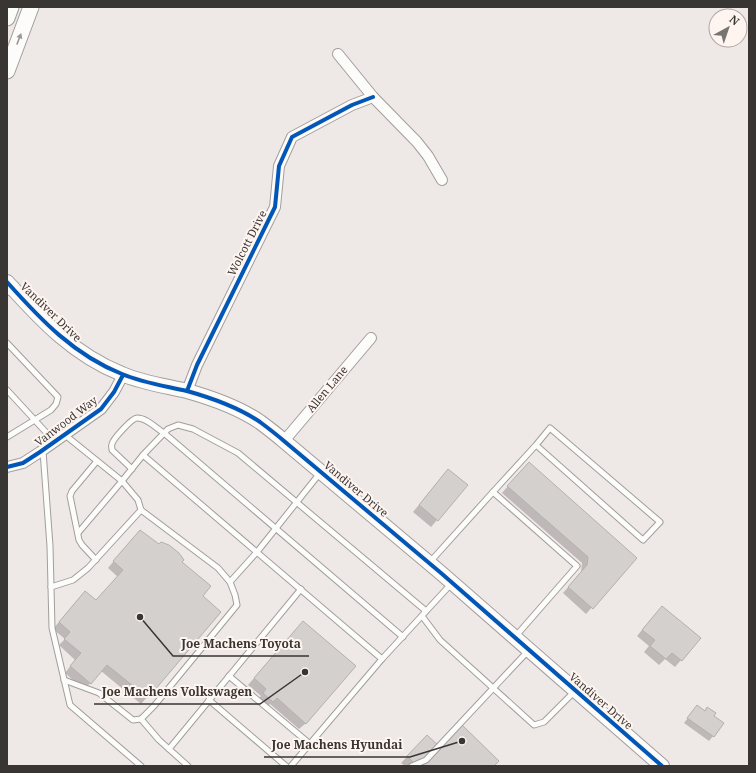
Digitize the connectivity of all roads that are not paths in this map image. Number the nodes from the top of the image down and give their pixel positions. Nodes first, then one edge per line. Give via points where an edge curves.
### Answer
1 (11, 7) edge
2 (31, 7) edge
3 (7, 18) edge
4 (338, 54) dead end
5 (7, 71) edge
6 (373, 97) junction
7 (442, 180) dead end
8 (9, 285) edge
9 (371, 338) dead end
10 (7, 343) edge
11 (122, 375) junction
12 (7, 390) edge
13 (187, 391) junction
14 (34, 420) junction
15 (164, 433) junction
16 (8, 434) edge
17 (65, 435) junction
18 (284, 440) junction
19 (55, 442) junction
20 (536, 445) junction
21 (43, 451) junction
22 (143, 456) junction
23 (97, 461) junction
24 (7, 467) edge
25 (132, 469) junction
26 (321, 472) junction
27 (122, 481) junction
28 (493, 492) junction
29 (296, 503) junction
30 (141, 510) junction
31 (275, 529) junction
32 (78, 533) junction
33 (257, 552) junction
34 (96, 560) junction
35 (430, 563) junction
36 (230, 582) junction
37 (452, 583) junction
38 (51, 587) junction
39 (301, 589) junction
40 (426, 611) junction
41 (422, 616) junction
42 (403, 637) junction
43 (515, 637) junction
44 (529, 650) junction
45 (382, 659) junction
46 (229, 676) junction
47 (64, 680) junction
48 (493, 688) junction
49 (575, 690) junction
50 (209, 700) junction
51 (141, 719) junction
52 (310, 744) junction
53 (169, 749) junction
54 (141, 766) edge
55 (188, 766) edge
56 (286, 766) edge
57 (291, 766) edge
58 (412, 766) edge
59 (662, 766) edge

1 - 3 main road
5 -> 2 main road
4 - 6 street
6 - 7 street via 425,151
6 - 13 street, Wolcott Drive via 352,105 292,137 279,166 275,206 197,365
8 - 11 main road, Vandiver Drive via 65,341 82,354
9 - 18 street, Allen Lane
10 - 14 lane via 58,397 51,410
11 - 13 main road, Vandiver Drive
11 - 17 street, Vanwood Way via 114,392 101,409
12 - 14 lane
13 - 18 main road, Vandiver Drive via 242,412
14 - 16 lane
14 - 19 lane
15 - 22 lane
15 - 25 lane via 146,420 139,418 130,422 111,446
15 - 29 lane via 178,425 193,429 238,453
15 - 31 lane
17 - 19 street, Vanwood Way
17 - 23 lane
18 - 26 main road, Vandiver Drive
19 - 21 street, Vanwood Way
20 - 20 lane via 643,540 660,522 550,428
20 - 28 lane
21 - 24 street, Vanwood Way via 23,463
21 - 38 lane
22 - 25 lane
22 - 33 lane
23 - 27 lane
23 - 32 lane via 70,496
25 - 27 lane
26 - 29 lane
26 - 35 main road, Vandiver Drive
27 - 30 lane via 138,500
27 - 32 lane
28 - 35 lane
28 - 43 lane via 577,566
29 - 31 lane
29 - 40 lane
30 - 34 lane
30 - 36 lane via 218,568
31 - 33 lane
31 - 42 lane
32 - 34 lane via 82,545
33 - 36 lane
33 - 39 lane
34 - 38 lane via 73,580
35 - 37 main road, Vandiver Drive
36 - 51 lane via 237,605
37 - 40 lane
37 - 43 main road, Vandiver Drive
38 - 47 lane via 52,628
39 - 45 lane
39 - 46 lane
40 - 41 lane
41 - 42 lane
41 - 48 lane via 440,640
42 - 45 lane
43 - 44 main road, Vandiver Drive
44 - 48 lane
44 - 49 main road, Vandiver Drive
45 - 52 lane
46 - 50 lane
46 - 52 lane
47 - 51 lane via 99,693 133,720
47 - 54 lane via 70,705
48 - 49 lane via 534,724 544,722
48 - 58 lane via 426,760
49 - 59 main road, Vandiver Drive
50 - 53 lane
50 - 56 lane
51 - 53 lane
52 - 57 lane
53 - 55 lane

